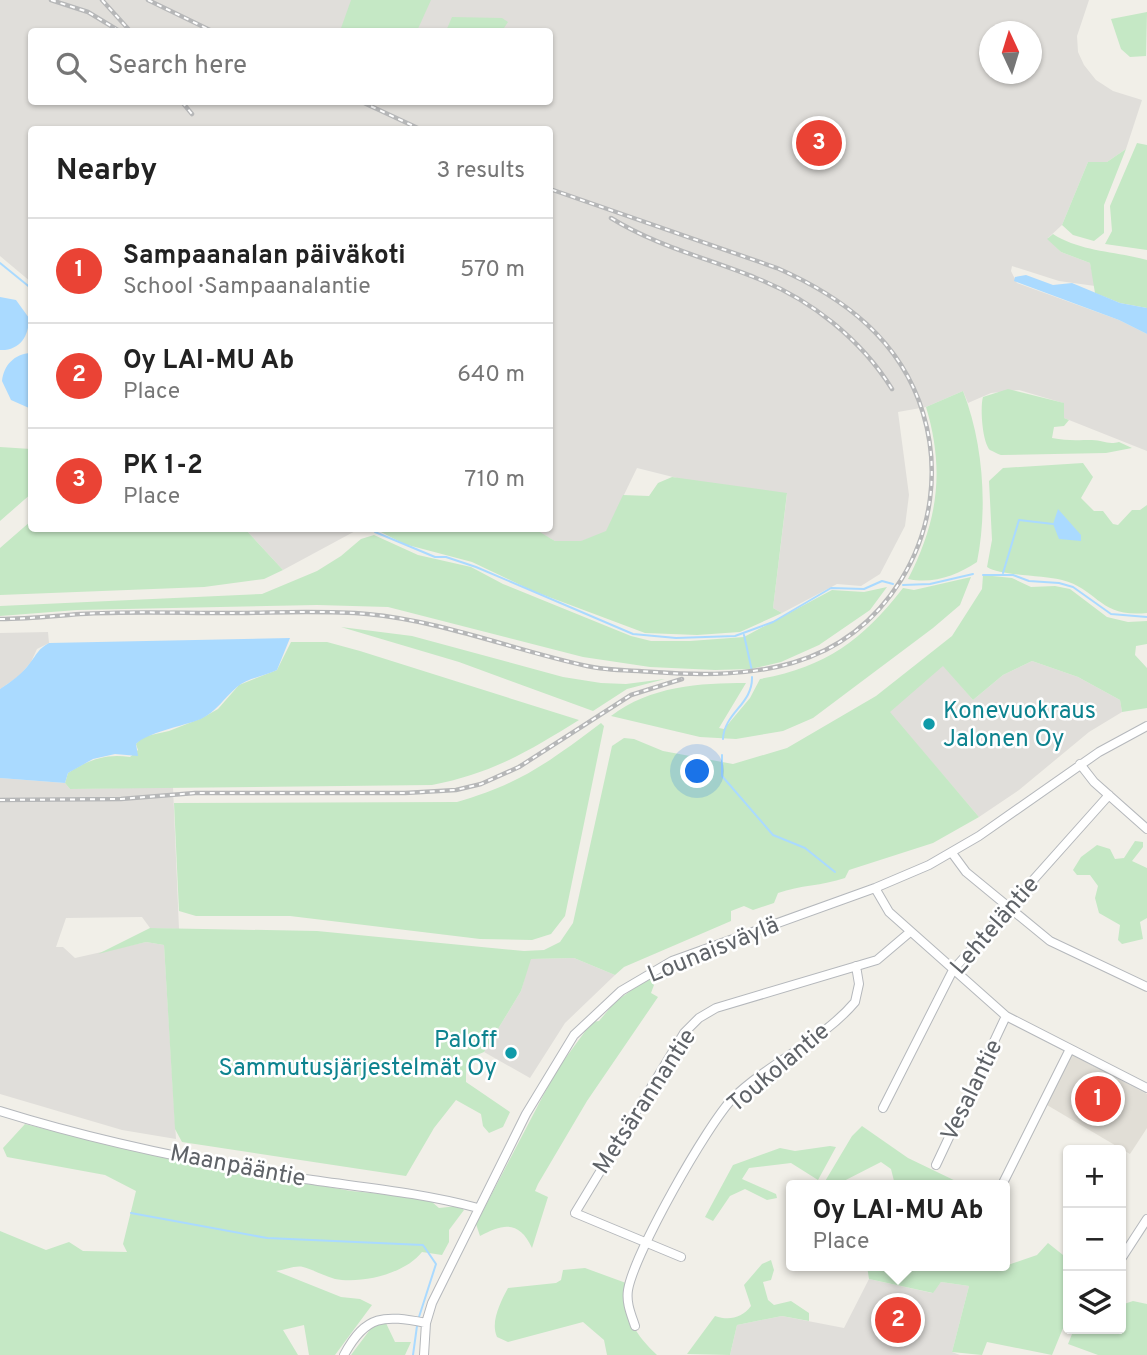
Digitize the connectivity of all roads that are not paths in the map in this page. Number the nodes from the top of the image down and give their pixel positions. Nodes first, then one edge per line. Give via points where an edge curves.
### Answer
1 (1147, 726) edge
2 (1080, 764) junction
3 (1109, 795) junction
4 (1147, 829) edge
5 (952, 853) junction
6 (876, 888) junction
7 (1009, 907) junction
8 (910, 932) junction
9 (856, 966) junction
10 (953, 970) junction
11 (1147, 987) edge
12 (1006, 1016) junction
13 (1070, 1049) junction
14 (1147, 1088) edge
15 (883, 1108) dead end
16 (0, 1111) edge
17 (936, 1165) dead end
18 (1004, 1180) edge
19 (478, 1208) junction
20 (1147, 1219) edge
21 (646, 1241) junction
22 (1126, 1251) edge
23 (681, 1257) dead end
24 (426, 1323) junction
25 (635, 1326) dead end
26 (344, 1355) edge
27 (424, 1355) edge

1 - 2 street, Lounaisväylä
2 - 3 street
2 - 5 street, Lounaisväylä
3 - 4 street
3 - 7 street, Lehteläntie
5 - 6 street, Lounaisväylä
5 - 7 street via 966,872
6 - 8 street via 889,912
6 - 19 street, Lounaisväylä via 672,961 621,990 582,1026 556,1060
7 - 10 street, Lehteläntie
7 - 11 street via 1050,941
8 - 9 street, Metsärannantie via 877,960
8 - 10 street
9 - 21 street, Toukolantie via 855,1002 731,1100
9 - 21 street, Metsärannantie via 716,1009 684,1034 575,1213
10 - 12 street
10 - 15 street, Lehteläntie
12 - 13 street
12 - 17 street, Vesalantie
13 - 14 street
13 - 18 street
16 - 19 street, Maanpääntie via 99,1139
19 - 24 street, Lounaisväylä
20 - 22 street
21 - 23 street, Metsärannantie
21 - 25 street via 628,1293
24 - 26 street via 383,1317 374,1320
24 - 27 street, Lounaisväylä

